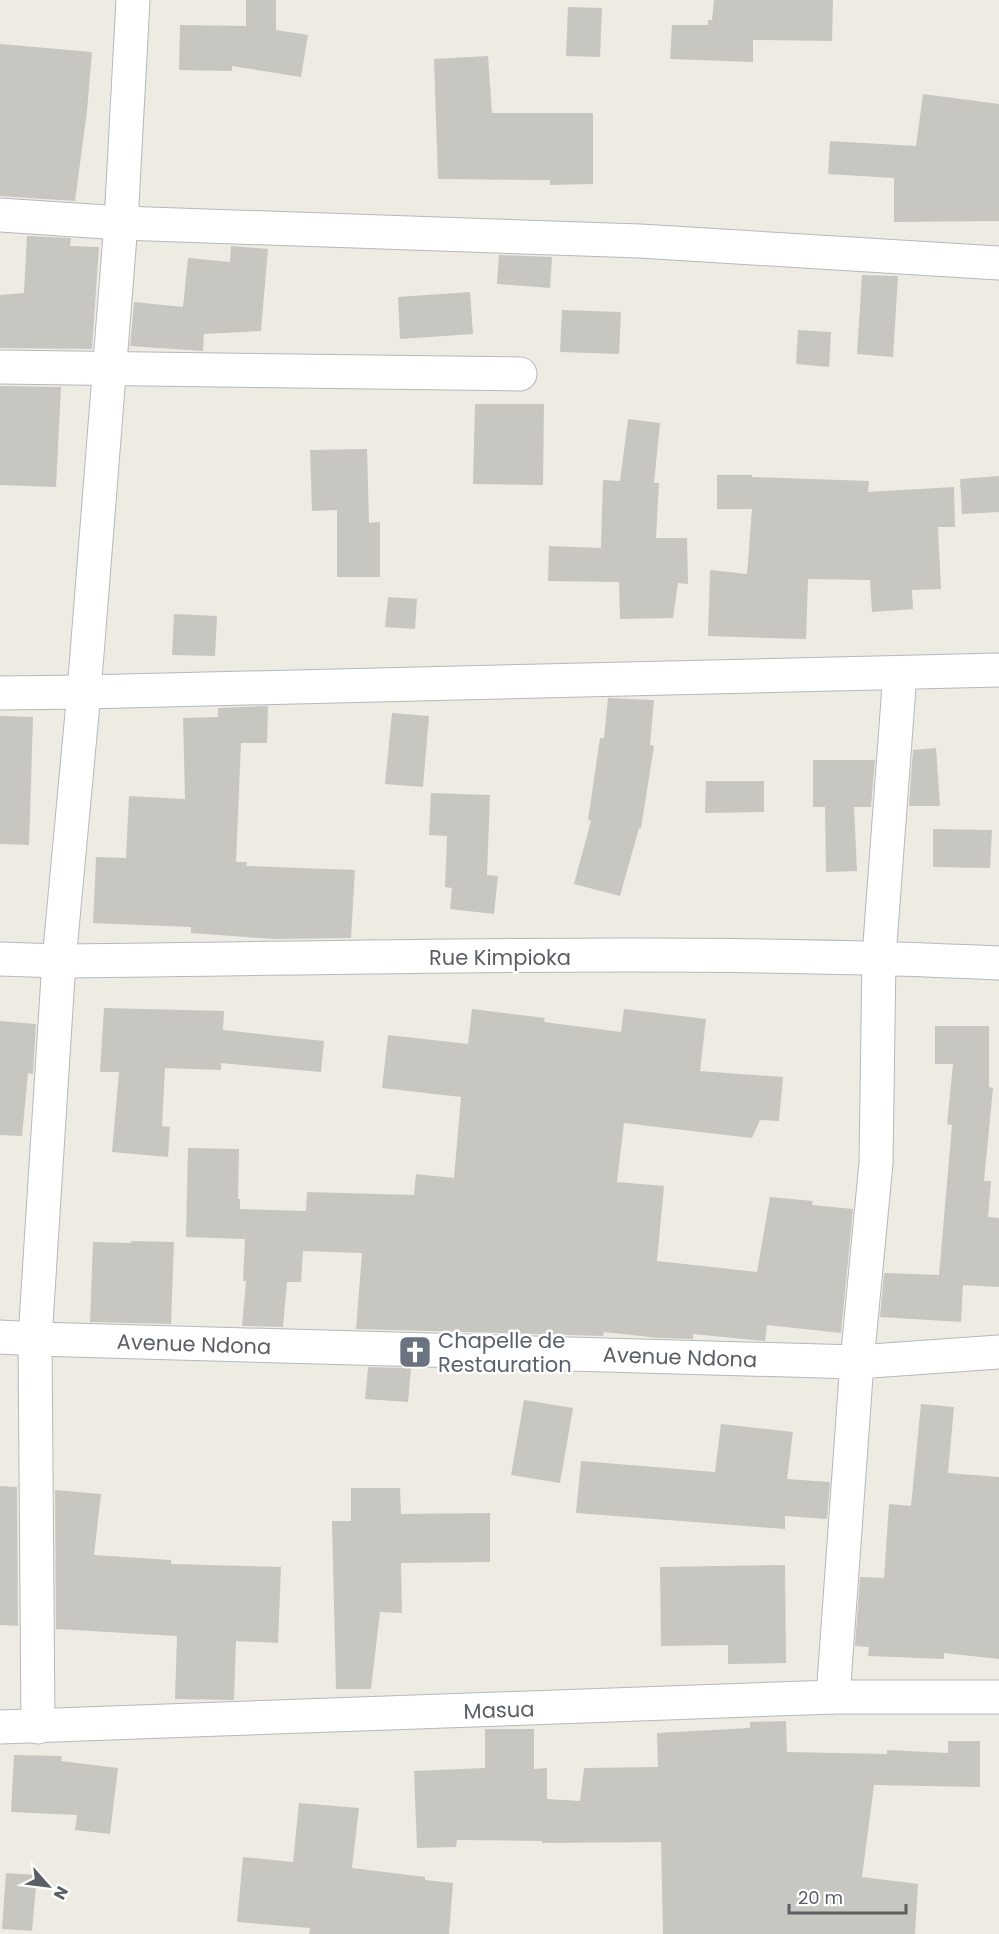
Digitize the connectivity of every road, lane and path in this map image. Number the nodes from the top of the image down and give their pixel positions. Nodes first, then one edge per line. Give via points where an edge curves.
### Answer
1 (133, 0) edge
2 (0, 215) edge
3 (121, 223) junction
4 (999, 263) edge
5 (0, 367) edge
6 (108, 369) junction
7 (520, 374) dead end
8 (999, 670) edge
9 (900, 673) junction
10 (84, 692) junction
11 (0, 693) edge
12 (879, 957) junction
13 (0, 959) edge
14 (59, 960) junction
15 (999, 963) edge
16 (0, 1337) edge
17 (35, 1340) junction
18 (999, 1352) edge
19 (857, 1362) junction
20 (833, 1697) junction
21 (999, 1697) edge
22 (0, 1727) edge
23 (38, 1727) junction

1 - 3 street
2 - 3 street
3 - 4 street via 640,241
3 - 6 street
5 - 6 street
6 - 7 street
6 - 10 street
8 - 9 street
9 - 10 street
9 - 12 street
10 - 11 street
10 - 14 street
12 - 14 street, Rue Kimpioka
12 - 15 street, Rue Kimpioka
12 - 19 street via 876,1163
13 - 14 street, Rue Kimpioka
14 - 17 street
16 - 17 street, Avenue Ndona
17 - 19 street, Avenue Ndona
17 - 23 street
18 - 19 street, Avenue Ndona
19 - 20 street
20 - 21 street, Masua
20 - 23 street, Masua
22 - 23 street, Masua

